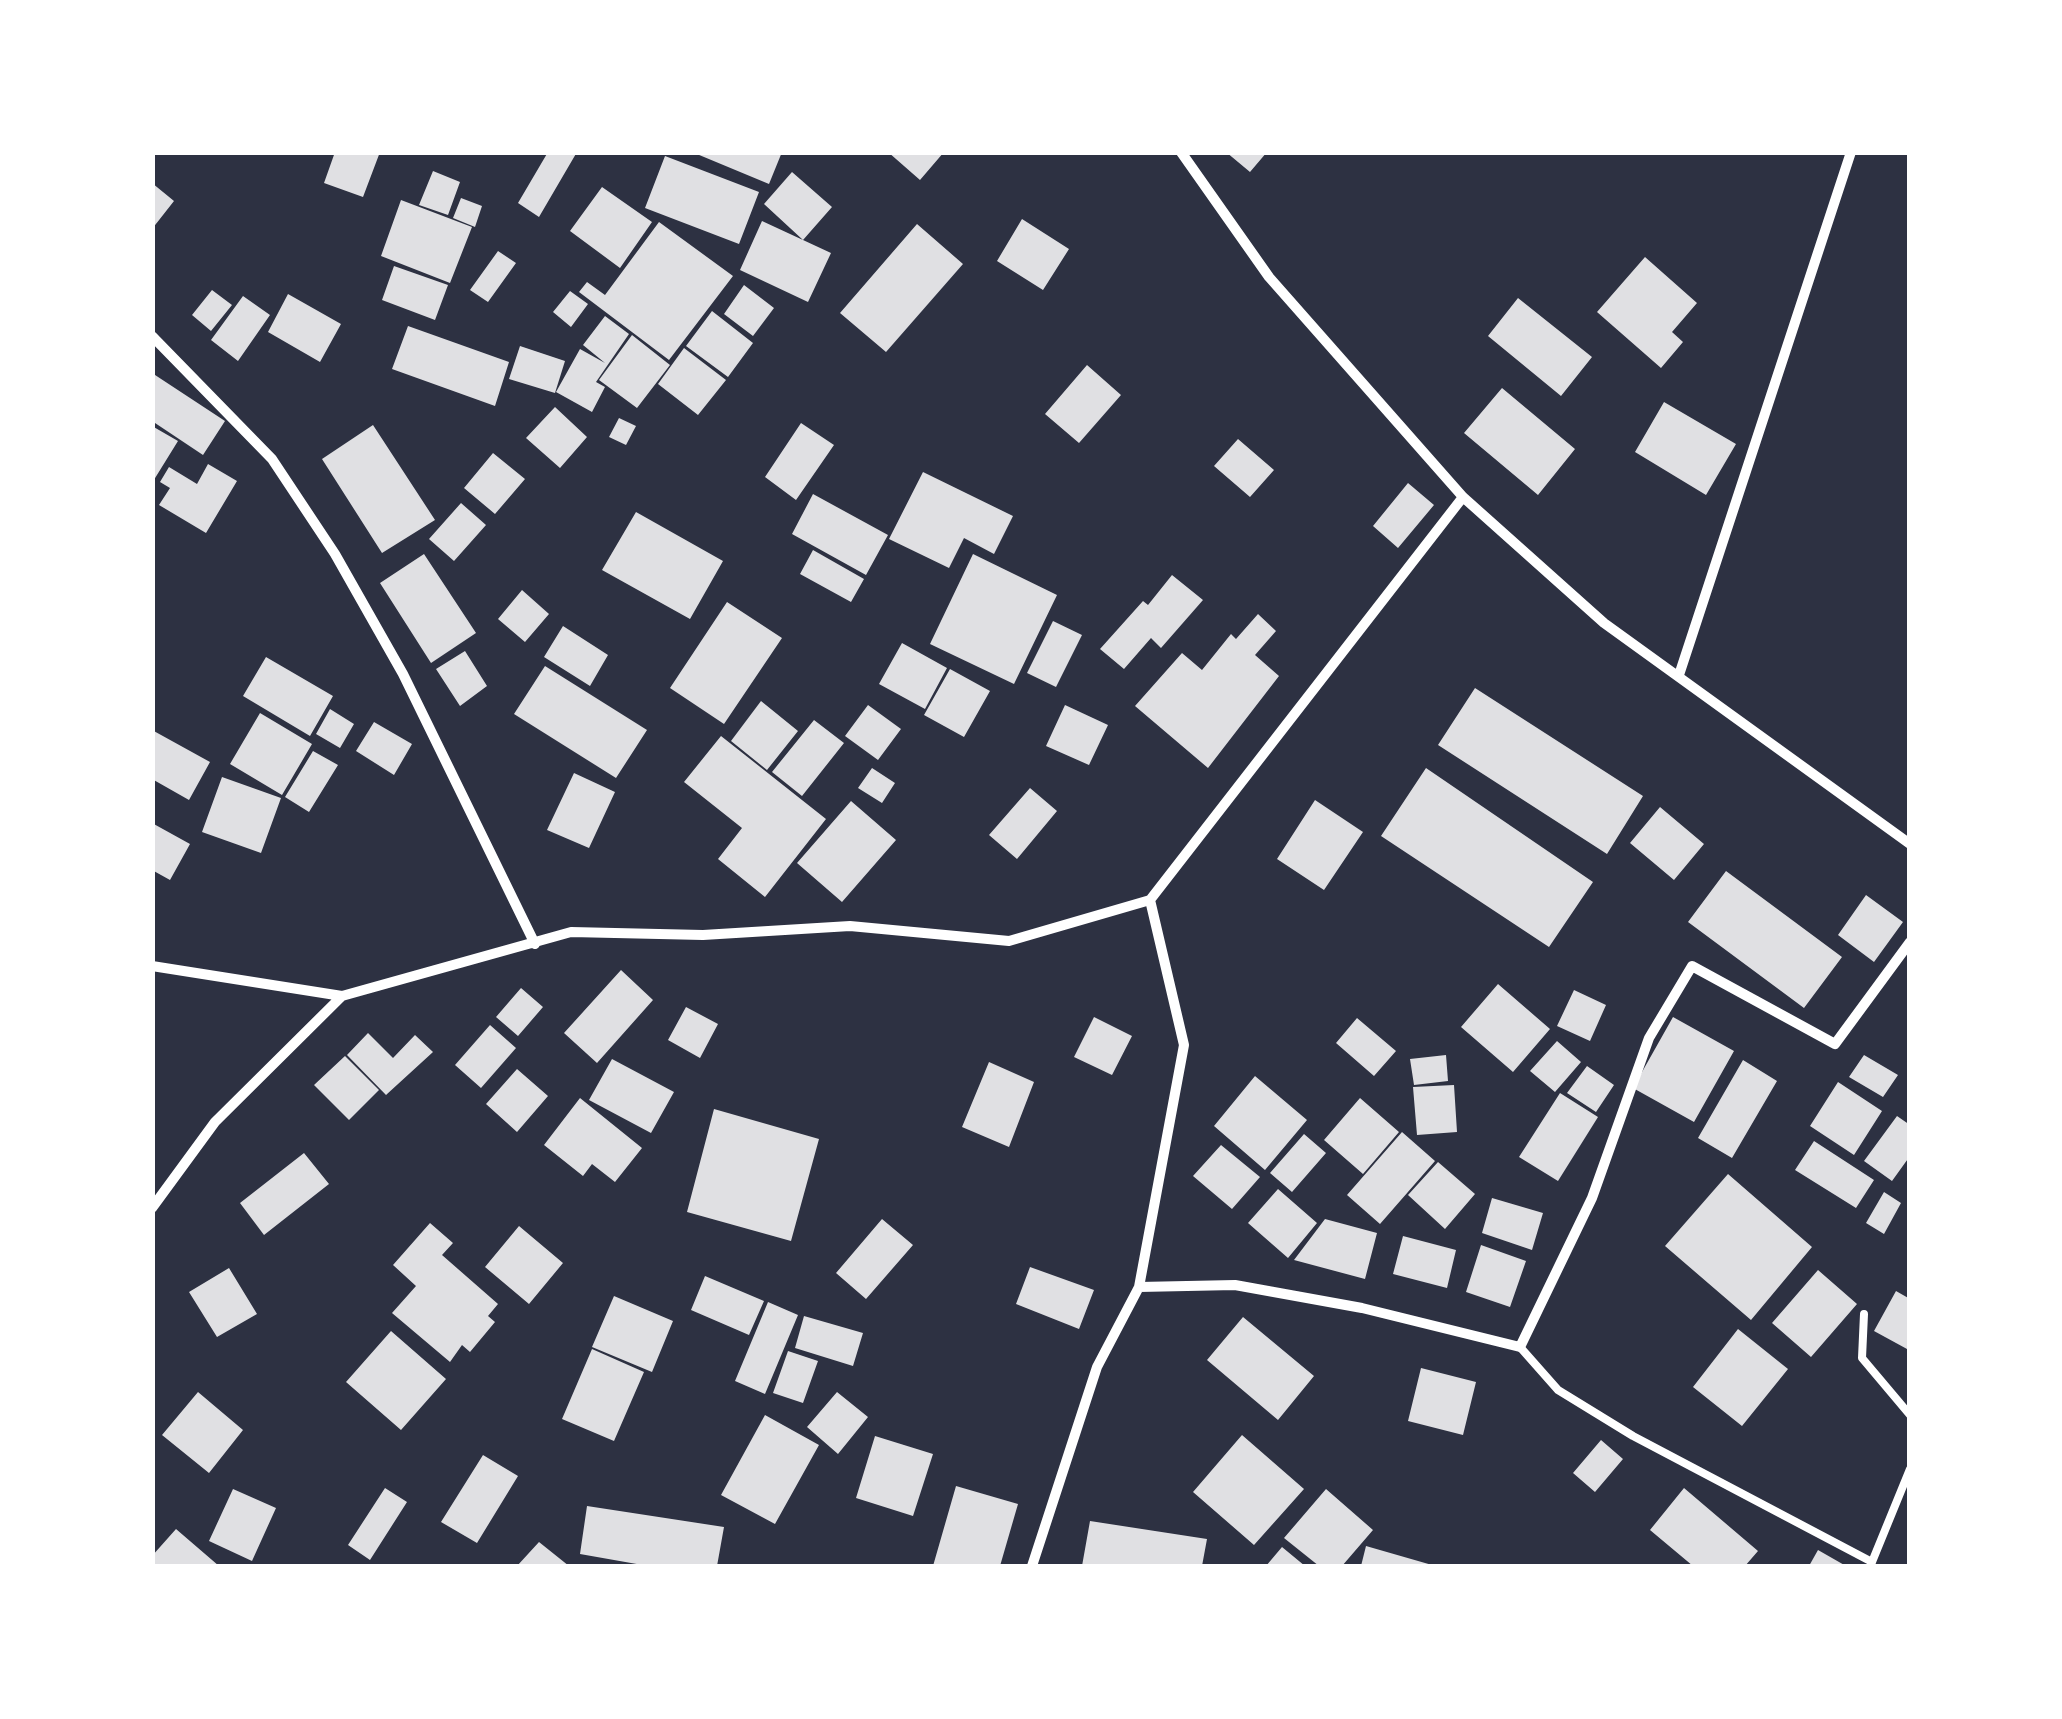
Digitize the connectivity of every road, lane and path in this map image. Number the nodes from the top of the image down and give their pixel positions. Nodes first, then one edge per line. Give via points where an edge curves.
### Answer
1 (1180, 152) edge
2 (1852, 152) edge
3 (152, 336) edge
4 (1463, 497) junction
5 (1679, 675) junction
6 (1910, 844) edge
7 (1150, 900) junction
8 (1910, 942) edge
9 (534, 944) junction
10 (152, 966) edge
11 (342, 996) junction
12 (152, 1208) edge
13 (1140, 1287) junction
14 (1864, 1314) dead end
15 (1520, 1347) junction
16 (1910, 1415) edge
17 (1910, 1468) edge
18 (1872, 1564) edge
19 (1032, 1566) edge

1 - 4 street via 1269,277
2 - 5 street
3 - 9 street via 272,459 335,554 403,674
4 - 5 street via 1604,622
4 - 7 street
5 - 6 street
7 - 9 street via 1009,941 850,926 703,935 571,932
7 - 13 street via 1184,1045
8 - 15 street via 1835,1044 1692,966 1649,1038 1592,1198
9 - 11 street
10 - 11 street
11 - 12 street via 215,1122
13 - 15 street via 1235,1285
13 - 19 street via 1097,1366
14 - 16 lane via 1862,1358
15 - 18 lane via 1558,1390
17 - 18 lane

